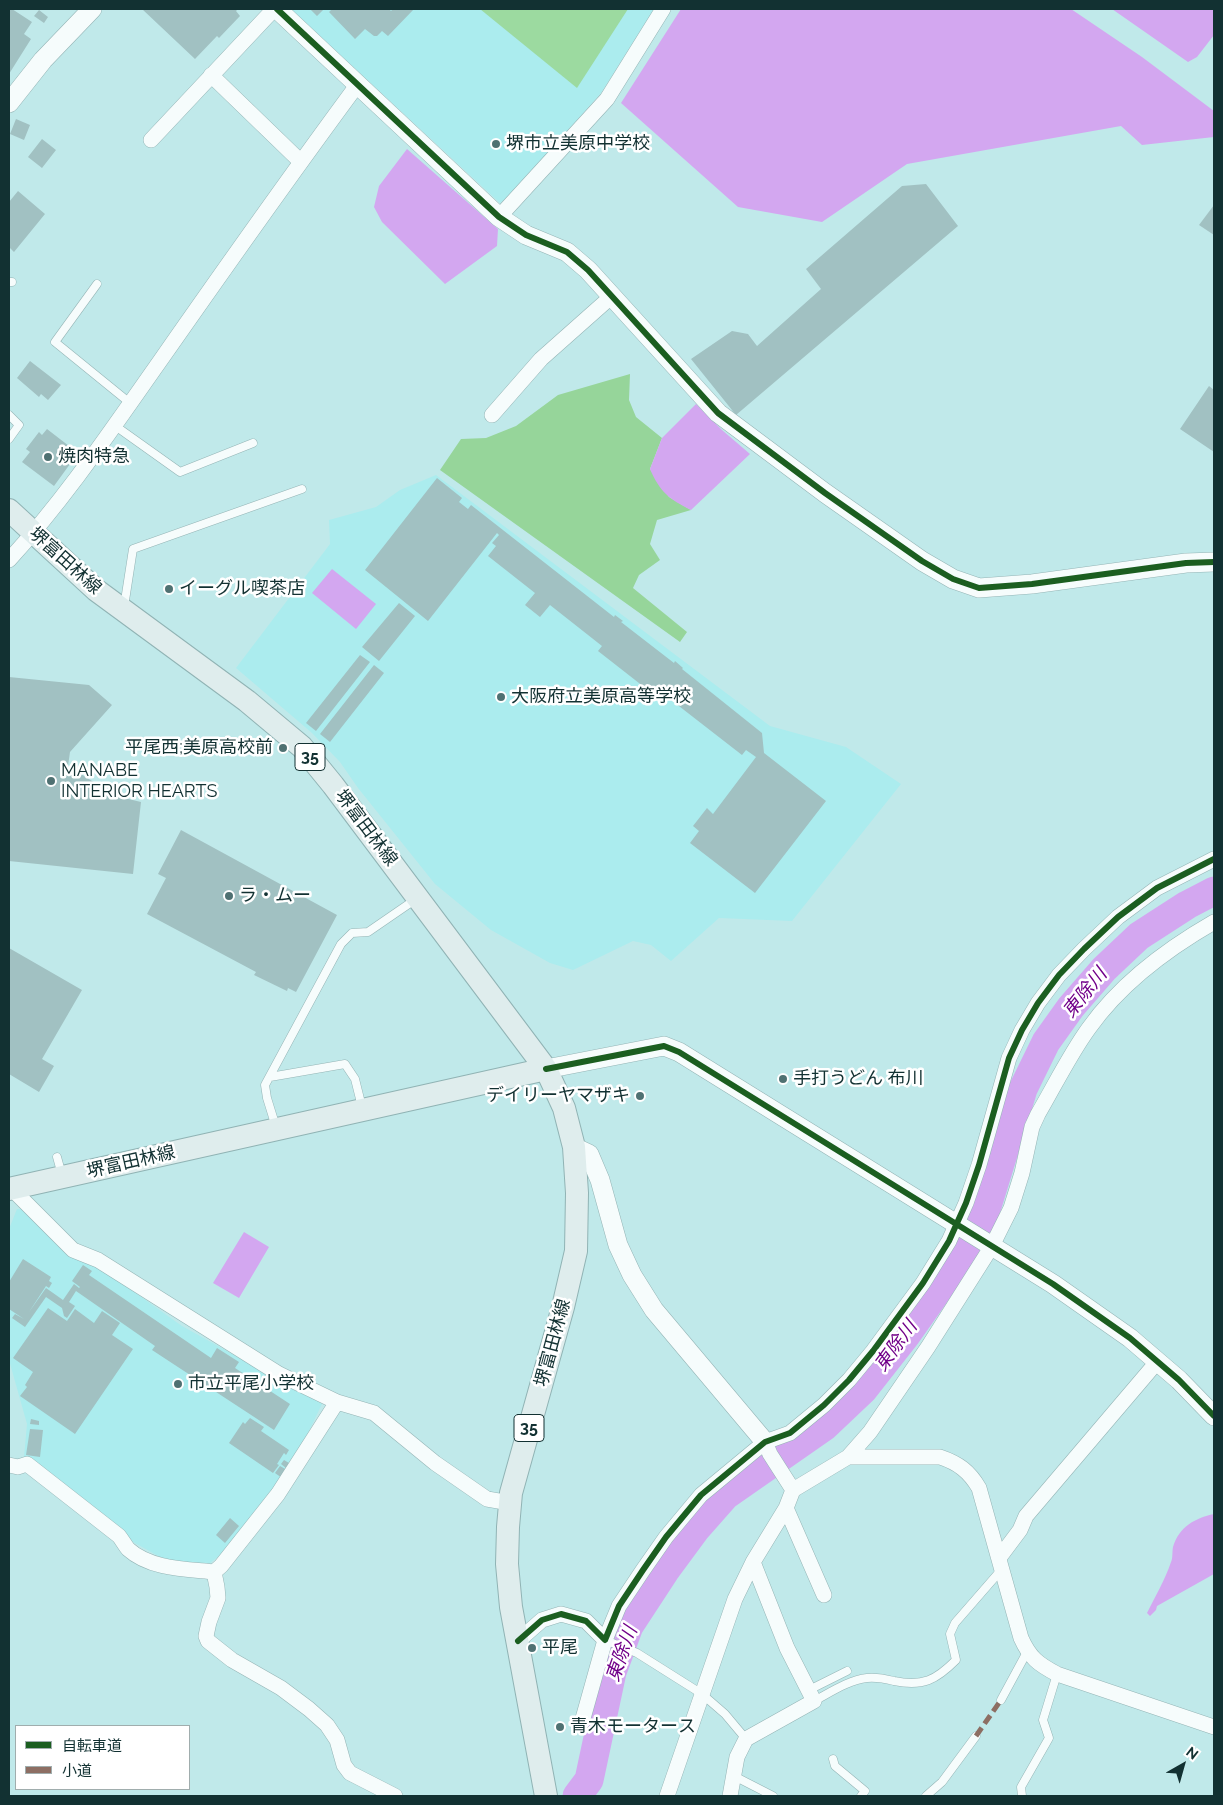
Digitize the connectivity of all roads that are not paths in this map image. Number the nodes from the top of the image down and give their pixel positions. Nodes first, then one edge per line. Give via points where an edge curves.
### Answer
1 (92, 9) edge
2 (276, 9) edge
3 (663, 9) edge
4 (211, 75) junction
5 (358, 84) junction
6 (9, 103) edge
7 (150, 140) dead end
8 (301, 162) junction
9 (499, 217) junction
10 (96, 284) dead end
11 (612, 296) junction
12 (130, 403) junction
13 (9, 415) edge
14 (492, 415) dead end
15 (114, 425) junction
16 (9, 439) edge
17 (253, 443) dead end
18 (302, 489) dead end
19 (9, 510) edge
20 (33, 533) junction
21 (9, 560) edge
22 (1214, 562) edge
23 (123, 611) junction
24 (1214, 859) edge
25 (418, 898) junction
26 (1214, 922) edge
27 (546, 1069) junction
28 (270, 1077) junction
29 (362, 1110) junction
30 (277, 1129) junction
31 (574, 1147) junction
32 (10, 1189) edge
33 (960, 1226) junction
34 (989, 1244) junction
35 (1157, 1362) junction
36 (336, 1402) junction
37 (1214, 1416) edge
38 (767, 1448) junction
39 (848, 1457) junction
40 (9, 1465) edge
41 (791, 1486) junction
42 (510, 1503) junction
43 (786, 1508) junction
44 (753, 1562) junction
45 (1000, 1564) junction
46 (214, 1572) junction
47 (824, 1596) dead end
48 (518, 1641) junction
49 (606, 1641) junction
50 (1027, 1652) junction
51 (847, 1671) dead end
52 (1058, 1674) junction
53 (702, 1694) junction
54 (811, 1696) junction
55 (1000, 1700) dead end
56 (582, 1722) dead end
57 (1214, 1727) edge
58 (976, 1736) dead end
59 (746, 1740) junction
60 (832, 1759) dead end
61 (734, 1776) junction
62 (542, 1793) edge
63 (929, 1795) edge
64 (395, 1796) edge
65 (667, 1796) edge
66 (730, 1796) edge
67 (773, 1796) edge
68 (861, 1796) edge
69 (1022, 1796) edge

1 - 6 street
2 - 4 street
2 - 5 street
3 - 9 street via 607,99
4 - 7 street
4 - 8 street
5 - 8 street
5 - 9 street
8 - 12 street
9 - 11 street via 526,235 567,252
10 - 12 lane via 55,342
11 - 14 street via 541,359
11 - 22 street via 718,413 922,561 953,579 979,588
12 - 15 street
13 - 16 lane via 18,425
15 - 17 lane via 180,472
15 - 20 street
18 - 23 lane via 133,549
19 - 20 main road, 堺富田林線 / 35
20 - 21 street
20 - 23 main road, 堺富田林線 / 35
23 - 25 main road, 堺富田林線 / 35 via 247,701 302,747
24 - 33 street via 1157,888 1118,918 1078,955 1038,1003 1008,1058
25 - 27 main road, 堺富田林線 / 35
25 - 28 lane via 368,932 352,933 341,944
26 - 34 street via 1184,939 1132,979 1088,1028 1035,1120 1010,1208
27 - 29 main road, 堺富田林線
27 - 31 main road, 堺富田林線 / 35 via 564,1108
27 - 33 street via 664,1046 672,1049
28 - 29 lane via 345,1064 355,1080
28 - 30 lane via 266,1085 267,1098
29 - 30 main road, 堺富田林線
30 - 32 main road, 堺富田林線 via 59,1167
31 - 38 street via 590,1154 618,1245 654,1310
31 - 42 main road, 堺富田林線 / 35 via 576,1251
32 - 36 street via 73,1250 98,1260 279,1374
33 - 34 street
33 - 38 street via 903,1312 849,1380 824,1405
34 - 35 street via 1130,1338
34 - 39 street via 928,1347 870,1432
35 - 37 street
35 - 45 street via 1026,1516
36 - 42 street via 374,1413 435,1463 487,1499
36 - 46 street via 278,1494
38 - 41 street
38 - 49 street via 701,1495 666,1537 620,1606
39 - 41 street
39 - 45 street via 940,1457 964,1469 979,1488
40 - 46 street via 27,1464 119,1536 128,1548 146,1559 166,1567
41 - 43 street
42 - 48 main road, 堺富田林線 / 35 via 507,1564
43 - 44 street
43 - 47 street
44 - 53 street via 735,1599
44 - 54 street via 787,1648
45 - 50 street
45 - 54 lane via 955,1623 950,1634 956,1660 941,1675 926,1682 908,1684 868,1678
46 - 64 street via 218,1598 209,1622 208,1641 309,1709 327,1725 337,1740 344,1765 350,1772
48 - 49 street via 542,1620 561,1614 586,1621
48 - 62 main road, 堺富田林線 / 35
49 - 53 lane via 636,1653
49 - 56 street
50 - 52 street
50 - 55 lane
51 - 54 lane
52 - 57 street
52 - 69 lane via 1043,1720 1049,1738 1022,1788
53 - 59 lane via 725,1714
53 - 65 street
54 - 59 street
58 - 63 lane
59 - 61 street via 736,1757
60 - 68 lane via 835,1766 865,1791
61 - 66 street
61 - 67 lane

